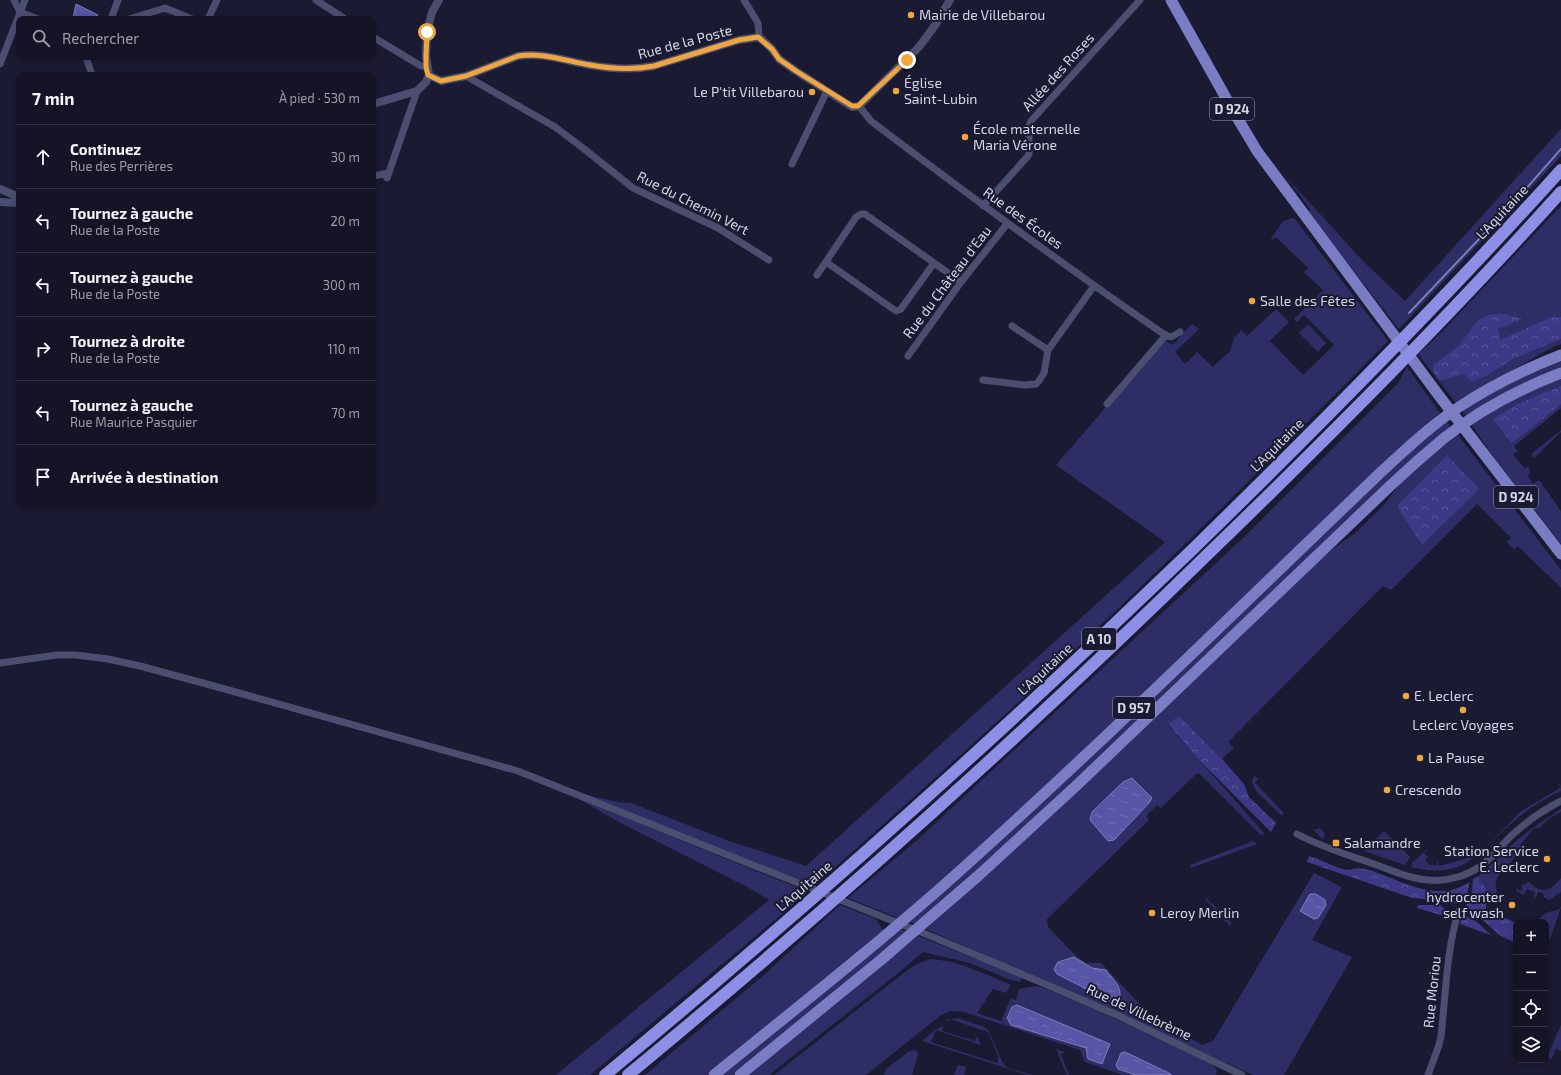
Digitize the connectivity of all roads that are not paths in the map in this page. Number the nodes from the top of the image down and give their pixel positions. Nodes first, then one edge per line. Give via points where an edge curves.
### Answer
1 (14, 0) edge
2 (25, 0) edge
3 (118, 0) edge
4 (217, 0) edge
5 (316, 0) edge
6 (439, 0) edge
7 (744, 0) edge
8 (950, 0) edge
9 (1140, 0) edge
10 (1171, 0) edge
11 (20, 12) junction
12 (18, 16) edge
13 (30, 16) edge
14 (112, 16) edge
15 (139, 16) edge
16 (185, 16) edge
17 (209, 16) edge
18 (340, 16) edge
19 (16, 22) edge
20 (758, 37) junction
21 (376, 39) edge
22 (87, 60) edge
23 (0, 64) edge
24 (427, 71) junction
25 (91, 72) edge
26 (466, 76) junction
27 (417, 91) junction
28 (827, 91) junction
29 (376, 103) edge
30 (858, 106) junction
31 (792, 164) dead end
32 (1561, 170) edge
33 (376, 176) edge
34 (0, 190) edge
35 (1561, 192) edge
36 (16, 197) edge
37 (0, 202) edge
38 (16, 203) edge
39 (983, 206) junction
40 (1007, 224) junction
41 (769, 260) dead end
42 (826, 262) junction
43 (934, 263) junction
44 (817, 275) dead end
45 (961, 282) junction
46 (1094, 286) junction
47 (1012, 326) dead end
48 (1180, 332) dead end
49 (1166, 336) junction
50 (1048, 350) junction
51 (908, 356) dead end
52 (1561, 356) edge
53 (1561, 373) edge
54 (983, 380) dead end
55 (1108, 404) dead end
56 (1561, 554) edge
57 (0, 663) edge
58 (1561, 801) edge
59 (1297, 834) dead end
60 (1459, 910) dead end
61 (1226, 1071) edge
62 (605, 1075) edge
63 (628, 1075) edge
64 (714, 1075) edge
65 (740, 1075) edge
66 (1242, 1075) edge
67 (1428, 1075) edge

1 - 11 street
2 - 11 street
3 - 14 street
4 - 17 street
5 - 18 street
6 - 24 street via 432,12 427,32
7 - 20 street via 758,23
8 - 30 street via 919,47
9 - 39 street, Allée des Roses via 1031,121 1028,156
10 - 56 main road, D 924 via 1257,151 1440,398
11 - 12 street
11 - 13 street
15 - 16 street via 165,8
19 - 23 street
20 - 26 street, Rue de la Poste via 739,40 640,69 591,66 546,56 527,55
20 - 28 street via 779,59
21 - 24 street
22 - 25 street
24 - 26 street, Rue de la Poste via 441,81
24 - 27 street via 426,82
26 - 41 street, Rue du Chemin Vert via 555,127 632,188 718,228
27 - 29 street
27 - 33 street via 388,175
28 - 30 street via 852,106
28 - 31 street
30 - 39 street, Rue des Écoles via 871,121
32 - 62 highway, L'Aquitaine / A 10 via 1339,404 1217,526 1088,649 849,867
34 - 36 street
35 - 63 highway, L'Aquitaine / A 10 via 1461,300 1338,426 1114,645 853,882
37 - 38 street
39 - 40 street, Rue des Écoles
40 - 45 street, Rue du Château d'Eau
40 - 46 street, Rue des Écoles
42 - 43 street via 896,311 901,309
42 - 43 street via 856,217 865,214
42 - 44 street
43 - 45 street
45 - 51 street, Rue du Château d'Eau
46 - 49 street, Rue des Écoles
46 - 50 street
47 - 50 street
48 - 49 street via 1174,336
49 - 55 street
50 - 54 street via 1043,377 1036,384
52 - 64 main road, D 957 via 1526,370 1480,394 1426,432 962,868 873,945
53 - 65 main road, D 957 via 1511,395 1436,445 978,876 882,959
57 - 61 street, Rue de Villebrème via 36,657 76,655 108,659 518,771 1023,975 1118,1016
58 - 59 street via 1523,826 1481,866 1455,878 1442,880 1430,881 1406,875 1319,845
60 - 67 street, Rue Moriou via 1448,962 1441,1036
61 - 66 street, Rue de Villebrème

